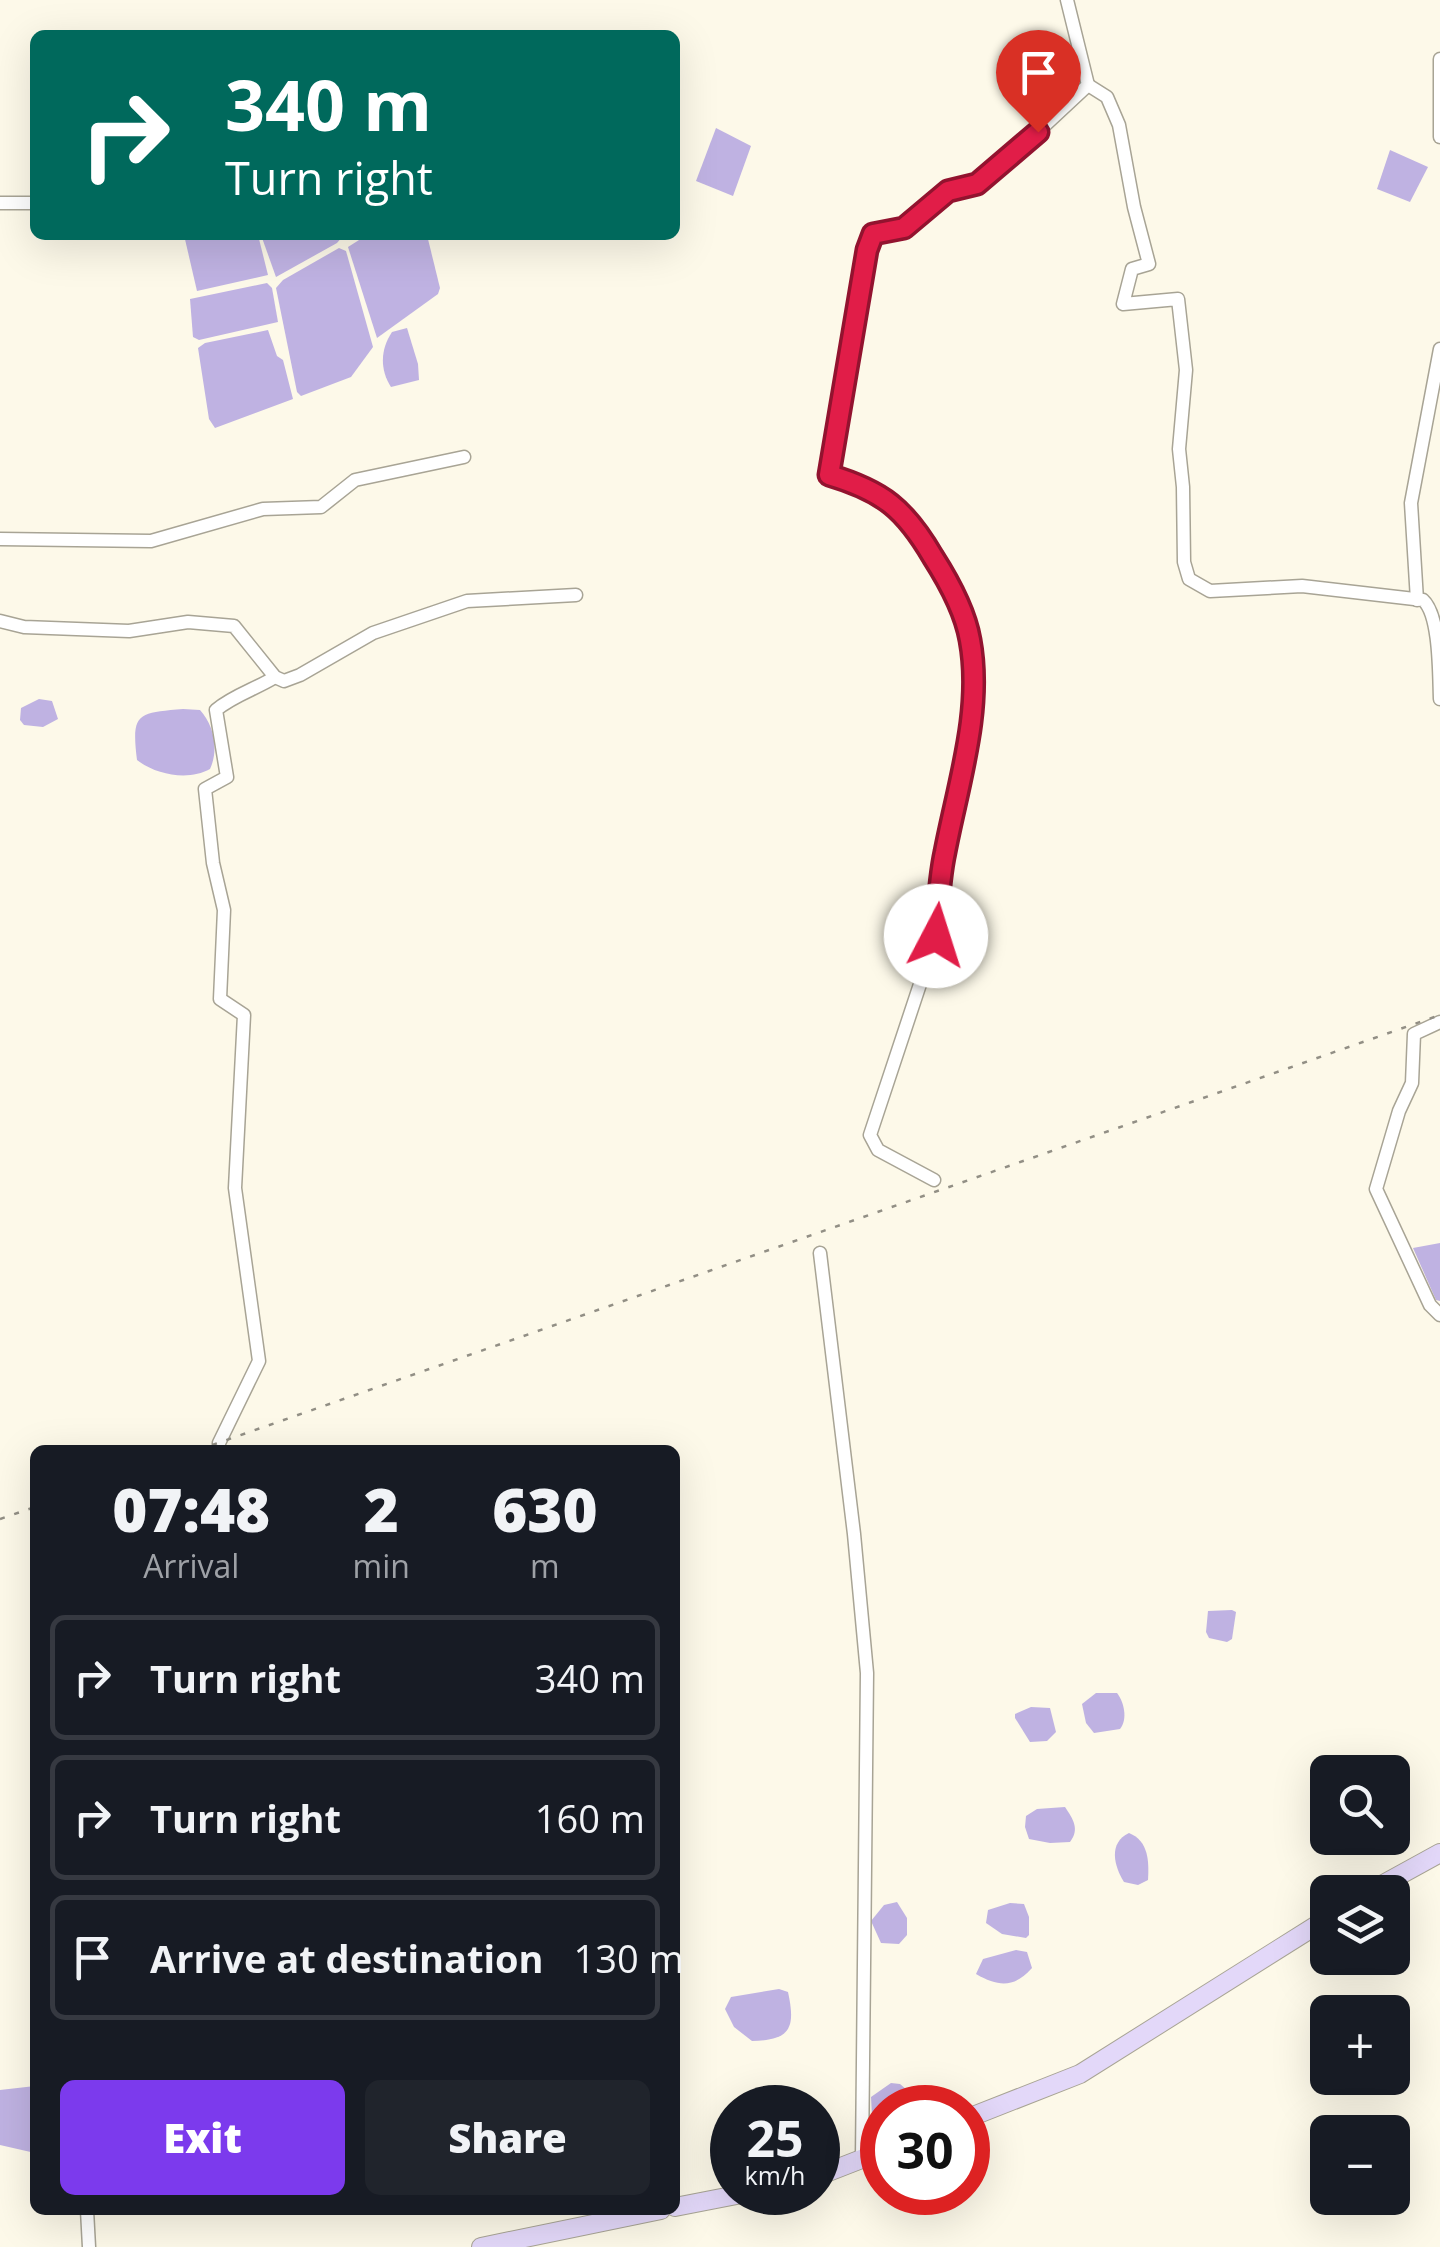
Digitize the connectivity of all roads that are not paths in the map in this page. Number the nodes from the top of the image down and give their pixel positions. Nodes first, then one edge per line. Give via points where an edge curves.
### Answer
1 (1067, 0) edge
2 (1440, 59) edge
3 (1088, 85) junction
4 (1440, 136) edge
5 (0, 203) edge
6 (30, 203) edge
7 (1440, 349) edge
8 (464, 457) dead end
9 (0, 539) edge
10 (576, 596) dead end
11 (1416, 600) junction
12 (0, 622) edge
13 (274, 677) junction
14 (1440, 699) edge
15 (1440, 1022) edge
16 (934, 1180) dead end
17 (820, 1253) dead end
18 (1440, 1315) edge
19 (219, 1445) edge
20 (1440, 1853) edge
21 (1399, 1875) edge
22 (1310, 1929) edge
23 (863, 2085) edge
24 (990, 2109) edge
25 (710, 2200) edge
26 (680, 2206) edge
27 (87, 2215) edge
28 (637, 2215) edge
29 (90, 2247) edge
30 (481, 2247) edge

1 - 3 street
2 - 4 street
3 - 11 street via 1107,97 1119,126 1149,264 1132,268 1123,304 1178,298 1186,370 1179,449 1189,578 1210,591 1321,587
3 - 16 street via 977,184 948,191 904,228 873,234 829,475 901,508 952,589 970,638 966,755 944,853 936,936 870,1135 878,1150
5 - 6 street
7 - 11 street via 1412,503
8 - 9 street via 356,480 321,507 262,510 150,540
10 - 13 street via 467,601 373,633 300,675
11 - 14 street via 1435,611
12 - 13 street via 130,630 188,622 234,626
13 - 19 street via 216,710 227,778 205,789 224,910 220,999 244,1014 234,1188 259,1361
15 - 18 street via 1414,1034 1412,1083 1376,1189
17 - 23 street via 867,1673
20 - 21 main road
22 - 24 main road via 1080,2074
25 - 26 main road
27 - 29 street
28 - 30 main road

